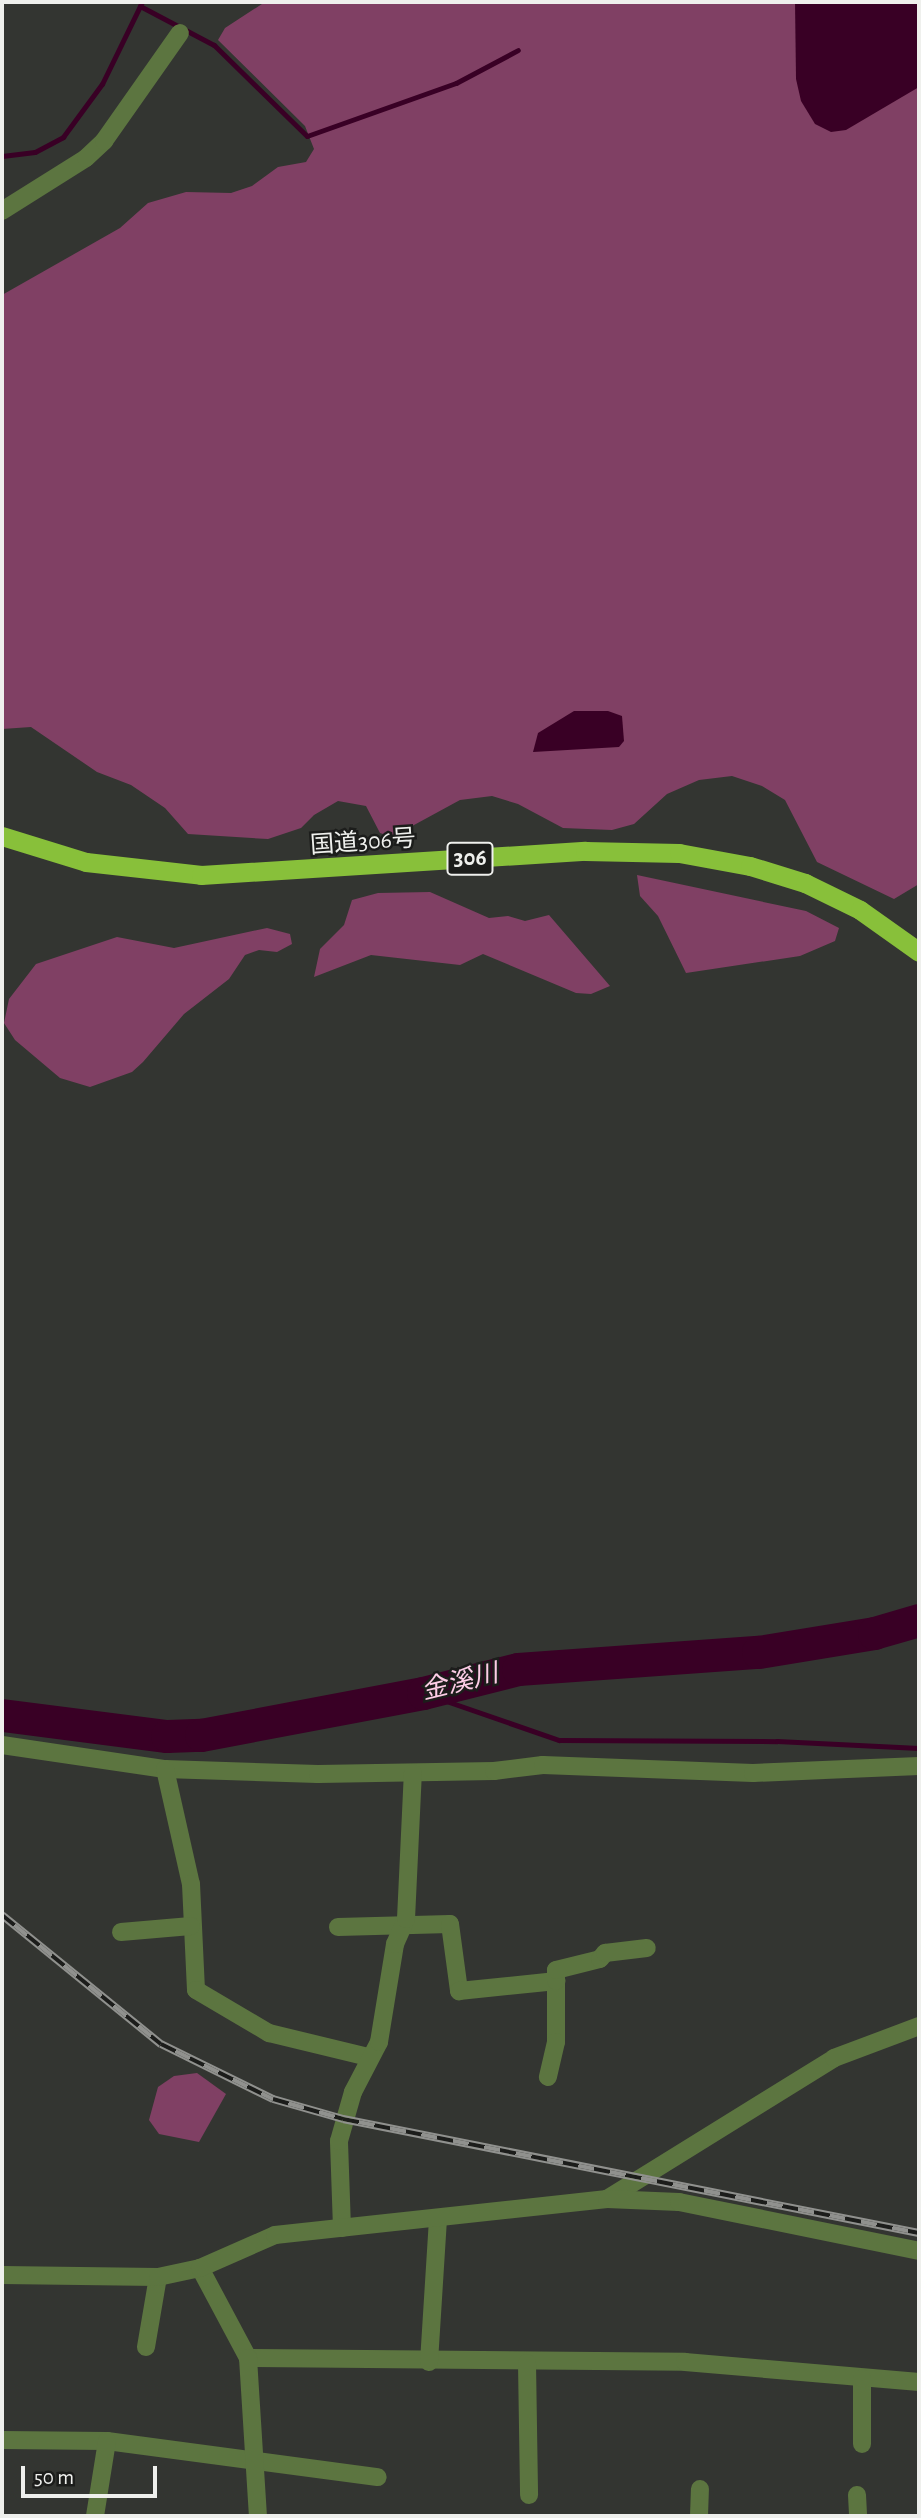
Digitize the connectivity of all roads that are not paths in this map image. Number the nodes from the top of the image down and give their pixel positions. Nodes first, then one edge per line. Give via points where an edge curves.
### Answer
1 (180, 33) dead end
2 (2, 211) edge
3 (2, 836) edge
4 (919, 952) edge
5 (2, 1745) edge
6 (171, 1766) junction
7 (919, 1766) edge
8 (413, 1773) junction
9 (191, 1926) junction
10 (338, 1927) dead end
11 (401, 1929) junction
12 (121, 1932) dead end
13 (647, 1948) dead end
14 (556, 1981) junction
15 (919, 2026) edge
16 (368, 2057) junction
17 (548, 2077) dead end
18 (607, 2199) junction
19 (438, 2219) junction
20 (342, 2228) junction
21 (919, 2251) edge
22 (200, 2268) junction
23 (2, 2275) edge
24 (158, 2277) junction
25 (146, 2347) dead end
26 (248, 2358) junction
27 (429, 2362) junction
28 (527, 2364) junction
29 (862, 2378) junction
30 (919, 2382) edge
31 (2, 2440) edge
32 (107, 2441) junction
33 (862, 2444) dead end
34 (256, 2461) junction
35 (378, 2477) dead end
36 (700, 2489) dead end
37 (529, 2495) dead end
38 (857, 2495) dead end
39 (95, 2516) edge
40 (258, 2516) edge
41 (699, 2516) edge
42 (858, 2516) edge

1 - 2 street via 104,141 86,158
3 - 4 highway, 国道306号 / 306 via 86,862 201,875 584,852 679,853 750,866 805,883 860,910
5 - 6 street
6 - 8 street
6 - 9 street via 191,1884
7 - 8 street via 753,1773 543,1765
8 - 11 street via 410,1884
9 - 12 street
9 - 16 street via 196,1990 269,2033
10 - 11 street
11 - 14 street via 450,1924 459,1991
11 - 16 street via 384,2027
13 - 14 street via 604,1953 600,1959 556,1969
14 - 17 street via 556,2042
15 - 18 street via 834,2058
16 - 20 street via 339,2141
18 - 19 street
18 - 21 street via 679,2202
19 - 20 street
19 - 27 street
20 - 22 street via 275,2235
22 - 24 street
22 - 26 street
23 - 24 street
24 - 25 street
26 - 27 street
26 - 34 street
27 - 28 street
28 - 29 street via 685,2362
28 - 37 street
29 - 30 street
29 - 33 street
31 - 32 street
32 - 34 street
32 - 39 street
34 - 35 street
34 - 40 street
36 - 41 street
38 - 42 street

